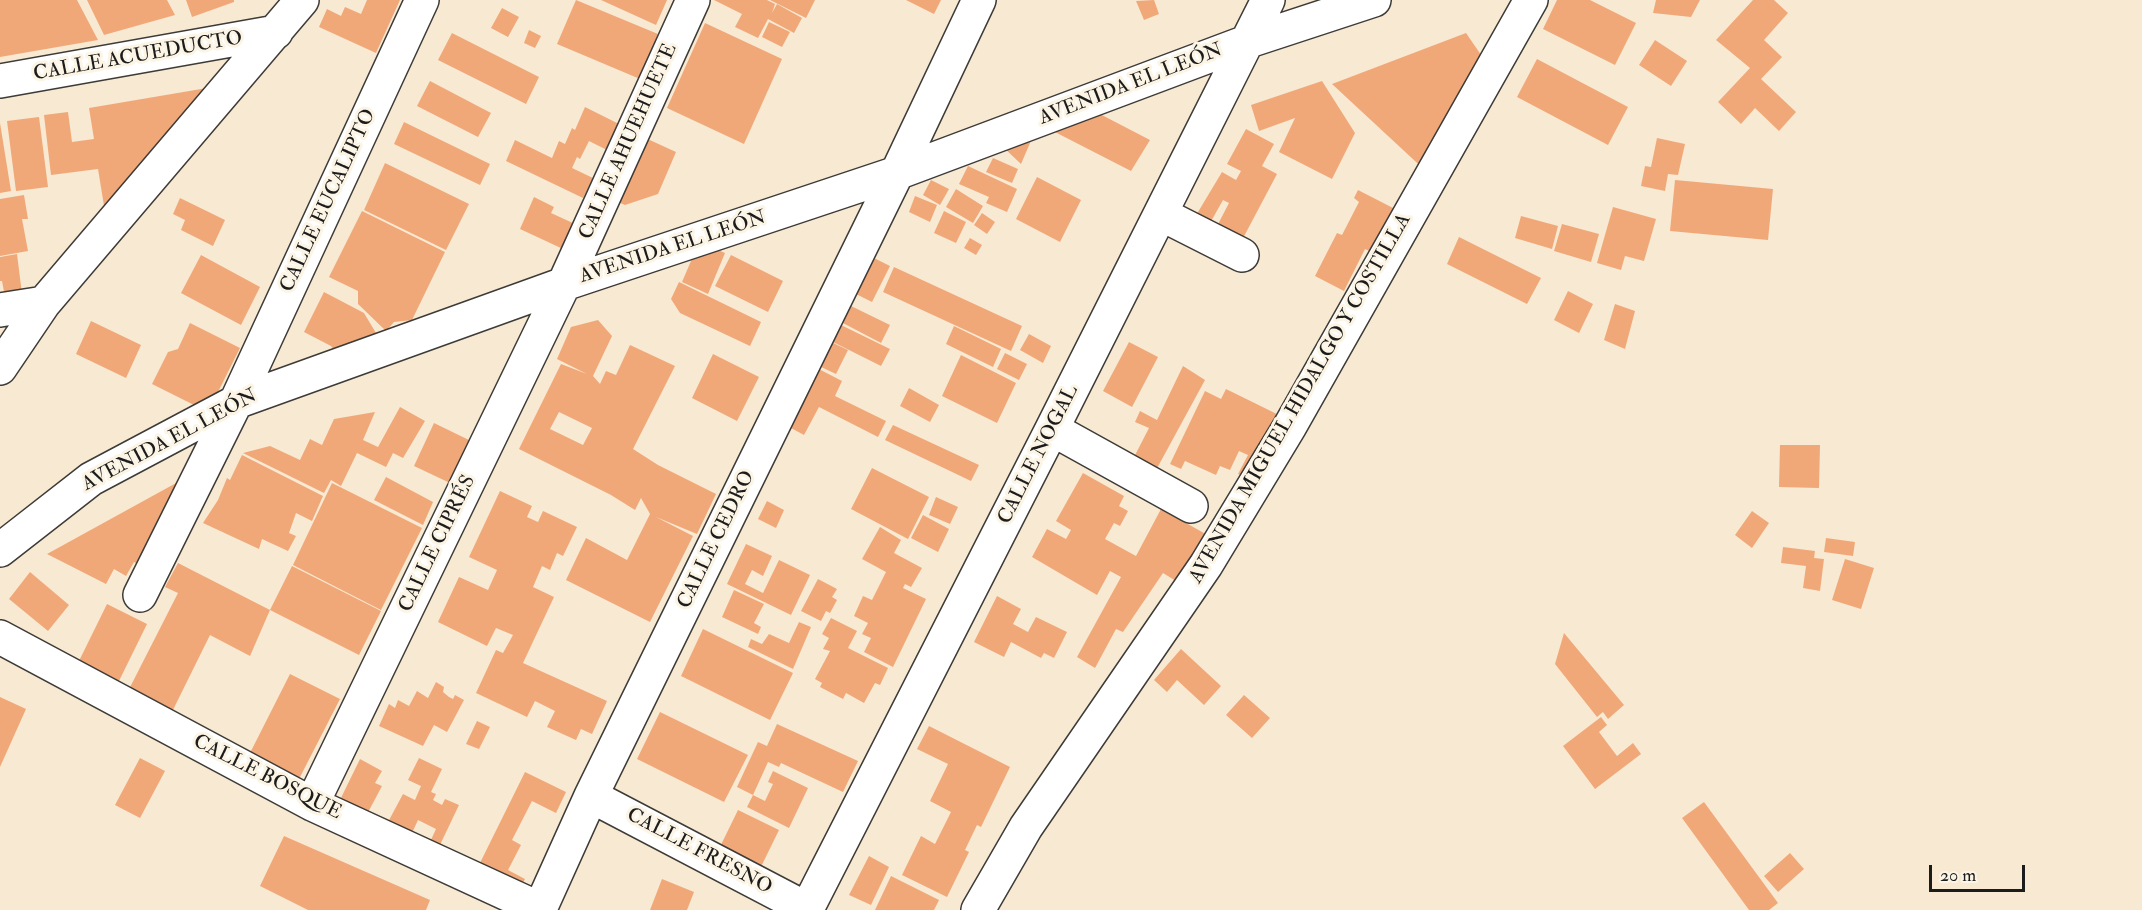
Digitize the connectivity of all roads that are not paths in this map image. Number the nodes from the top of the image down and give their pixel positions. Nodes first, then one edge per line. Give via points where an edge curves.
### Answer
1 (302, 0) edge
2 (422, 0) edge
3 (693, 0) edge
4 (979, 0) edge
5 (1268, 0) edge
6 (1374, 0) edge
7 (1531, 0) edge
8 (276, 32) junction
9 (1249, 41) junction
10 (0, 81) edge
11 (897, 173) junction
12 (1161, 214) junction
13 (1242, 255) dead end
14 (564, 284) junction
15 (44, 303) junction
16 (0, 310) edge
17 (0, 368) edge
18 (236, 402) junction
19 (1052, 429) junction
20 (1191, 506) dead end
21 (0, 550) edge
22 (140, 595) dead end
23 (0, 638) edge
24 (591, 796) junction
25 (312, 804) junction
26 (540, 909) edge
27 (807, 909) edge
28 (978, 910) edge

1 - 8 street
2 - 18 street, CALLE EUCALIPTO
3 - 14 street, CALLE AHUEHUETE
4 - 11 street, CALLE CEDRO
5 - 9 street, CALLE NOGAL
6 - 9 street, AVENIDA EL LEÓN
7 - 28 street, AVENIDA MIGUEL HIDALGO Y COSTILLA via 1284,436 1206,565 1026,827
8 - 10 street, CALLE ACUEDUCTO
8 - 15 street
9 - 11 street, AVENIDA EL LEÓN
9 - 12 street, CALLE NOGAL
11 - 14 street, AVENIDA EL LEÓN
11 - 24 street, CALLE CEDRO
12 - 13 street
12 - 19 street, CALLE NOGAL
14 - 18 street, AVENIDA EL LEÓN
14 - 25 street, CALLE CIPRÉS
15 - 16 street
15 - 17 street
18 - 21 street, AVENIDA EL LEÓN via 91,479
18 - 22 street, CALLE EUCALIPTO
19 - 20 street
19 - 27 street, CALLE NOGAL
23 - 25 street, CALLE BOSQUE
24 - 26 street, CALLE CEDRO
24 - 27 street, CALLE FRESNO
25 - 26 street, CALLE BOSQUE

